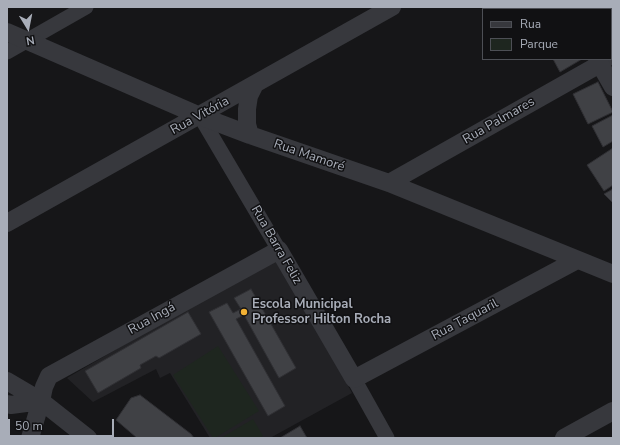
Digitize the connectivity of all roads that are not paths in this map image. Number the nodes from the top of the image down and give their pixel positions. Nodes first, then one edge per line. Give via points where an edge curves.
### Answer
1 (86, 7) edge
2 (392, 7) edge
3 (7, 32) edge
4 (27, 40) junction
5 (7, 52) edge
6 (604, 60) edge
7 (606, 60) edge
8 (254, 86) junction
9 (613, 87) edge
10 (200, 116) junction
11 (250, 136) junction
12 (389, 183) junction
13 (7, 223) edge
14 (279, 250) junction
15 (577, 260) junction
16 (613, 274) edge
17 (354, 380) junction
18 (7, 381) edge
19 (41, 401) junction
20 (7, 404) edge
21 (613, 411) edge
22 (30, 438) edge
23 (88, 438) edge
24 (387, 438) edge
25 (564, 438) edge

1 - 4 street
2 - 8 street, Rua Vitória
3 - 4 street, Rua Mamoré
4 - 5 street
4 - 10 street, Rua Mamoré
6 - 12 street, Rua Palmares
7 - 9 street
8 - 10 street, Rua Vitória
8 - 11 street via 247,109
10 - 11 street, Rua Mamoré
10 - 13 street, Rua Vitória
10 - 14 street, Rua Barra Feliz
11 - 12 street, Rua Mamoré
12 - 15 street, Rua Mamoré
14 - 17 street, Rua Barra Feliz
14 - 19 street, Rua Ingá via 49,376
15 - 16 street, Rua Mamoré
15 - 17 street, Rua Taquaril
17 - 24 street, Rua Barra Feliz
18 - 19 street
19 - 20 street
19 - 22 street, Rua Ingá
19 - 23 street
21 - 25 street

